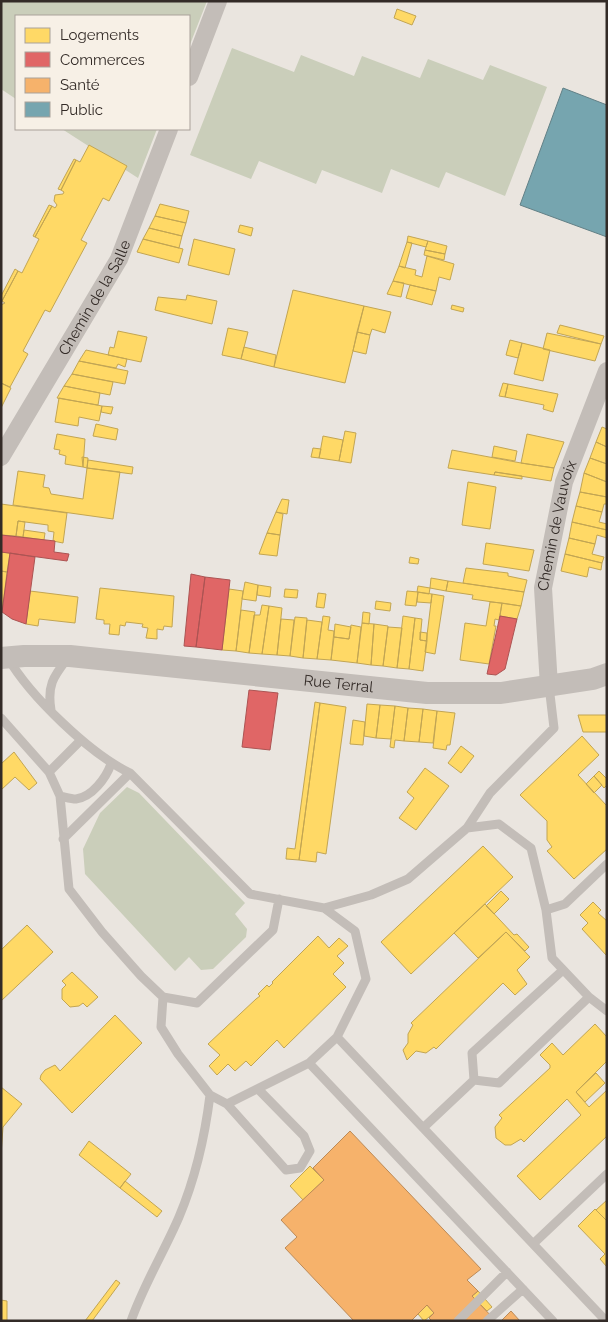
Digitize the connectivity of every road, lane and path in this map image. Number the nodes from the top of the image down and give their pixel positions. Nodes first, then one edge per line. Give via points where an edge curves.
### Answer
1 (218, 1) edge
2 (190, 75) edge
3 (169, 130) edge
4 (607, 371) edge
5 (1, 457) edge
6 (70, 656) junction
7 (4, 658) edge
8 (602, 681) edge
9 (549, 686) junction
10 (51, 710) junction
11 (3, 723) edge
12 (82, 740) junction
13 (111, 764) junction
14 (49, 772) junction
15 (130, 773) junction
16 (60, 796) junction
17 (467, 828) junction
18 (63, 839) junction
19 (607, 864) edge
20 (279, 899) junction
21 (324, 908) junction
22 (546, 910) junction
23 (563, 970) junction
24 (163, 997) junction
25 (589, 997) junction
26 (607, 1011) edge
27 (337, 1037) junction
28 (309, 1063) junction
29 (474, 1080) junction
30 (258, 1089) junction
31 (210, 1095) junction
32 (227, 1104) junction
33 (424, 1128) junction
34 (607, 1174) edge
35 (533, 1244) junction
36 (507, 1272) junction
37 (523, 1289) junction
38 (131, 1321) edge
39 (458, 1321) edge
40 (487, 1321) edge
41 (553, 1321) edge
42 (606, 1321) edge

1 - 2 street
3 - 5 street, Chemin de la Salle via 119,259
4 - 9 street, Chemin de Vauvoix via 564,482 542,588
6 - 7 street, Rue Terral
6 - 9 street, Rue Terral via 427,693 501,693
6 - 10 lane via 55,674 48,693
7 - 10 lane
8 - 9 street, Rue Terral
9 - 17 lane via 554,728 490,793
10 - 12 lane
11 - 14 lane
12 - 13 lane
12 - 14 lane
13 - 15 lane
13 - 16 lane via 106,777 90,792 76,799
14 - 16 lane
15 - 18 lane
15 - 20 lane via 250,894
16 - 18 lane
17 - 21 lane via 408,879 371,895
17 - 22 lane via 499,824 530,848
18 - 24 lane via 69,889 102,932
19 - 22 lane via 565,904
20 - 21 lane
20 - 24 lane via 273,930 197,1004
21 - 27 lane via 355,931 366,979
22 - 23 lane via 552,958
23 - 25 lane
23 - 29 lane via 472,1053
24 - 31 lane via 161,1027
25 - 26 lane
25 - 29 lane via 499,1083
27 - 28 lane
27 - 33 lane
28 - 30 lane
28 - 36 lane
29 - 33 lane
30 - 32 lane
30 - 32 lane via 304,1136 310,1151 300,1168 286,1170
31 - 32 lane
31 - 38 lane via 206,1132 179,1216 141,1293
33 - 35 lane
34 - 35 lane
35 - 42 lane
36 - 37 lane
36 - 39 lane
37 - 40 lane
37 - 41 lane

